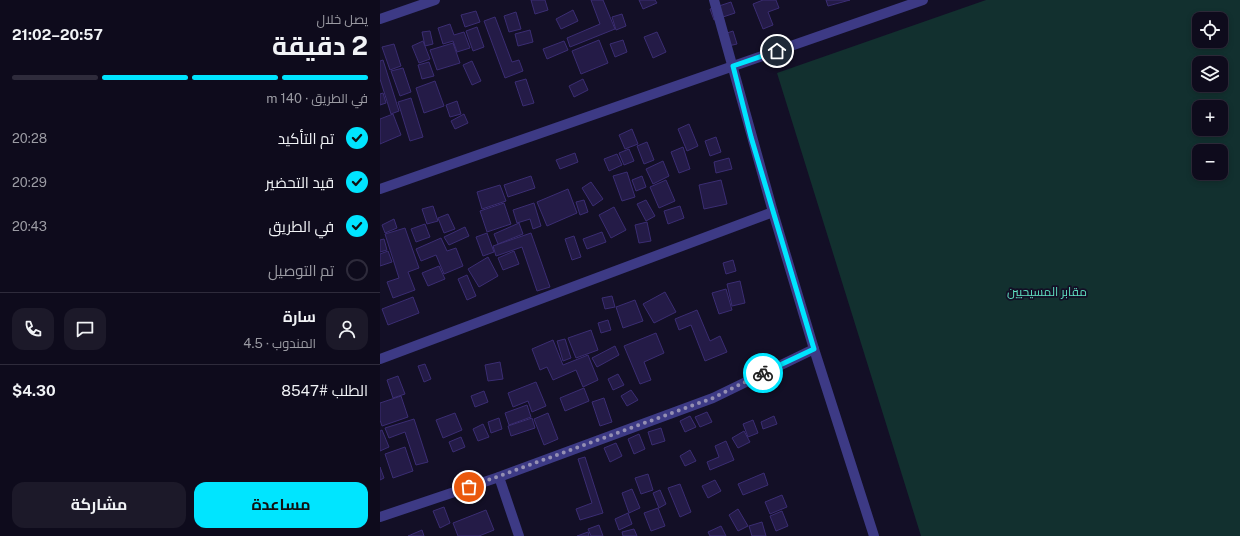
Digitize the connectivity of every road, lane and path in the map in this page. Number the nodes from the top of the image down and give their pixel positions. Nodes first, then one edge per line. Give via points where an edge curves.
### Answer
1 (435, 0) edge
2 (714, 0) edge
3 (924, 0) edge
4 (380, 19) edge
5 (733, 66) junction
6 (380, 189) edge
7 (773, 212) junction
8 (814, 349) junction
9 (380, 359) edge
10 (499, 477) junction
11 (380, 517) edge
12 (519, 536) edge
13 (874, 536) edge

1 - 4 street
2 - 5 street
3 - 5 street
5 - 6 street
5 - 7 street
7 - 8 street
7 - 9 street
8 - 10 street via 713,398
8 - 13 street
10 - 11 street
10 - 12 street

